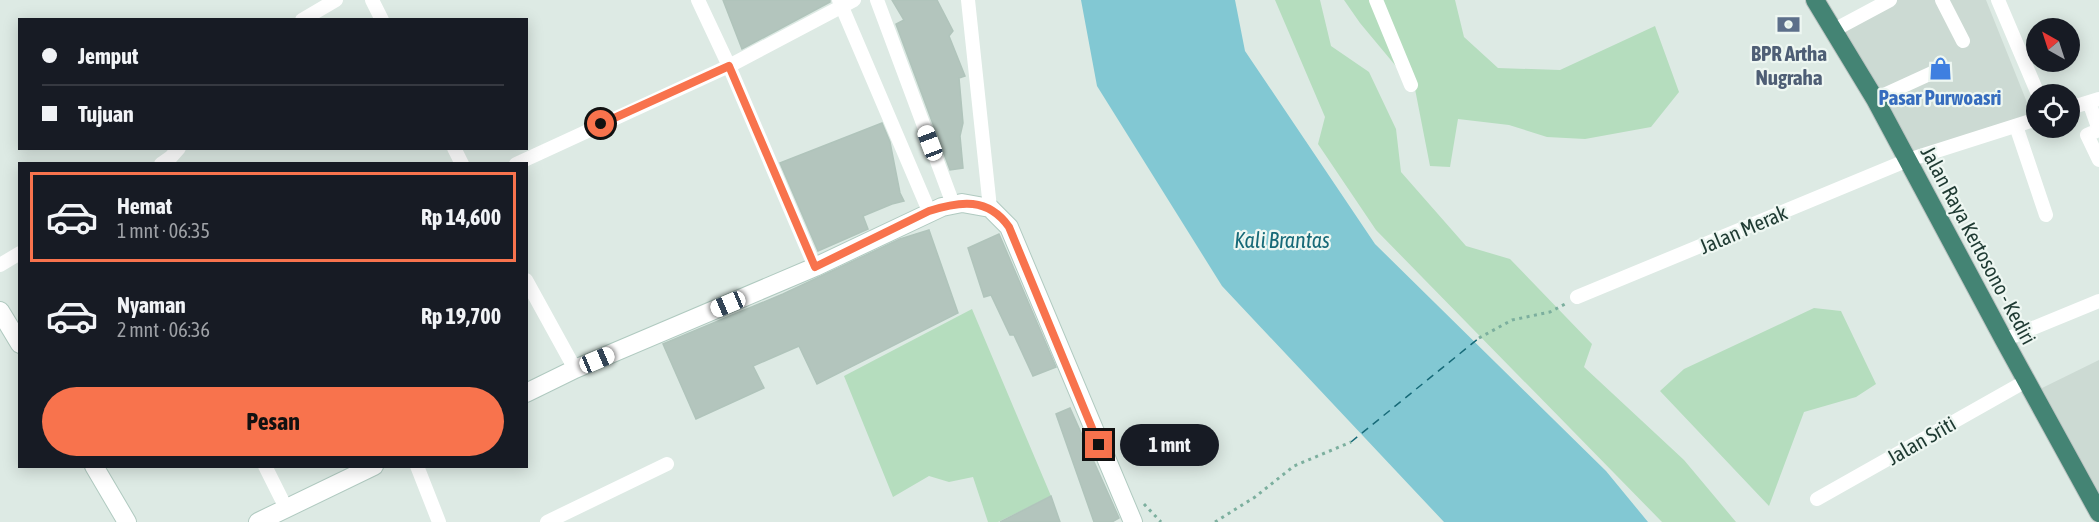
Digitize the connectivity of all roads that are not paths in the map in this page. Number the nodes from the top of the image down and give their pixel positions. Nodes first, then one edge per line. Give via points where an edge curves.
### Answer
1 (336, 0) edge
2 (372, 0) edge
3 (698, 0) edge
4 (877, 0) edge
5 (968, 0) edge
6 (1376, 0) edge
7 (1815, 0) edge
8 (1890, 0) edge
9 (1942, 0) edge
10 (1998, 0) edge
11 (845, 2) edge
12 (305, 18) edge
13 (381, 18) edge
14 (1834, 30) junction
15 (1963, 41) dead end
16 (729, 66) junction
17 (1934, 72) dead end
18 (2034, 84) edge
19 (1412, 85) dead end
20 (1875, 99) junction
21 (2094, 100) edge
22 (2026, 123) edge
23 (2016, 126) junction
24 (177, 150) edge
25 (1908, 160) junction
26 (2099, 160) edge
27 (164, 162) edge
28 (520, 162) edge
29 (942, 207) junction
30 (990, 208) junction
31 (2046, 215) dead end
32 (18, 254) edge
33 (0, 265) edge
34 (815, 267) junction
35 (528, 284) edge
36 (1577, 297) road end
37 (2099, 301) edge
38 (0, 311) edge
39 (2004, 340) junction
40 (18, 341) edge
41 (576, 369) junction
42 (2026, 381) junction
43 (528, 392) edge
44 (667, 464) dead end
45 (95, 468) edge
46 (266, 468) edge
47 (370, 468) edge
48 (418, 468) edge
49 (1817, 499) dead end
50 (286, 508) junction
51 (2099, 513) edge
52 (127, 522) edge
53 (258, 522) edge
54 (439, 522) edge
55 (547, 522) edge
56 (1133, 522) edge

1 - 12 street
2 - 13 street
3 - 16 street
4 - 29 street
5 - 30 street
6 - 19 street
7 - 14 highway, Jalan Raya Kertosono - Kediri
8 - 14 street
9 - 15 street
10 - 18 street
11 - 16 street
11 - 29 street
14 - 20 highway, Jalan Raya Kertosono - Kediri
16 - 28 street
16 - 34 street
17 - 20 street
20 - 25 highway, Jalan Raya Kertosono - Kediri
21 - 26 street via 2099,130 2087,135
22 - 23 street, Jalan Merak
23 - 25 street, Jalan Merak
23 - 31 street
24 - 27 street
25 - 36 street, Jalan Merak
25 - 39 highway, Jalan Raya Kertosono - Kediri
29 - 30 main road via 970,204
29 - 34 main road
30 - 56 main road via 1009,227
32 - 33 street
34 - 41 main road
35 - 41 street
37 - 39 street
38 - 40 main road
39 - 42 highway, Jalan Raya Kertosono - Kediri
41 - 43 main road
42 - 49 street, Jalan Sriti
42 - 51 highway, Jalan Raya Kertosono - Kediri
44 - 55 street
45 - 52 main road
46 - 50 street
47 - 50 main road
48 - 54 street
50 - 53 main road

